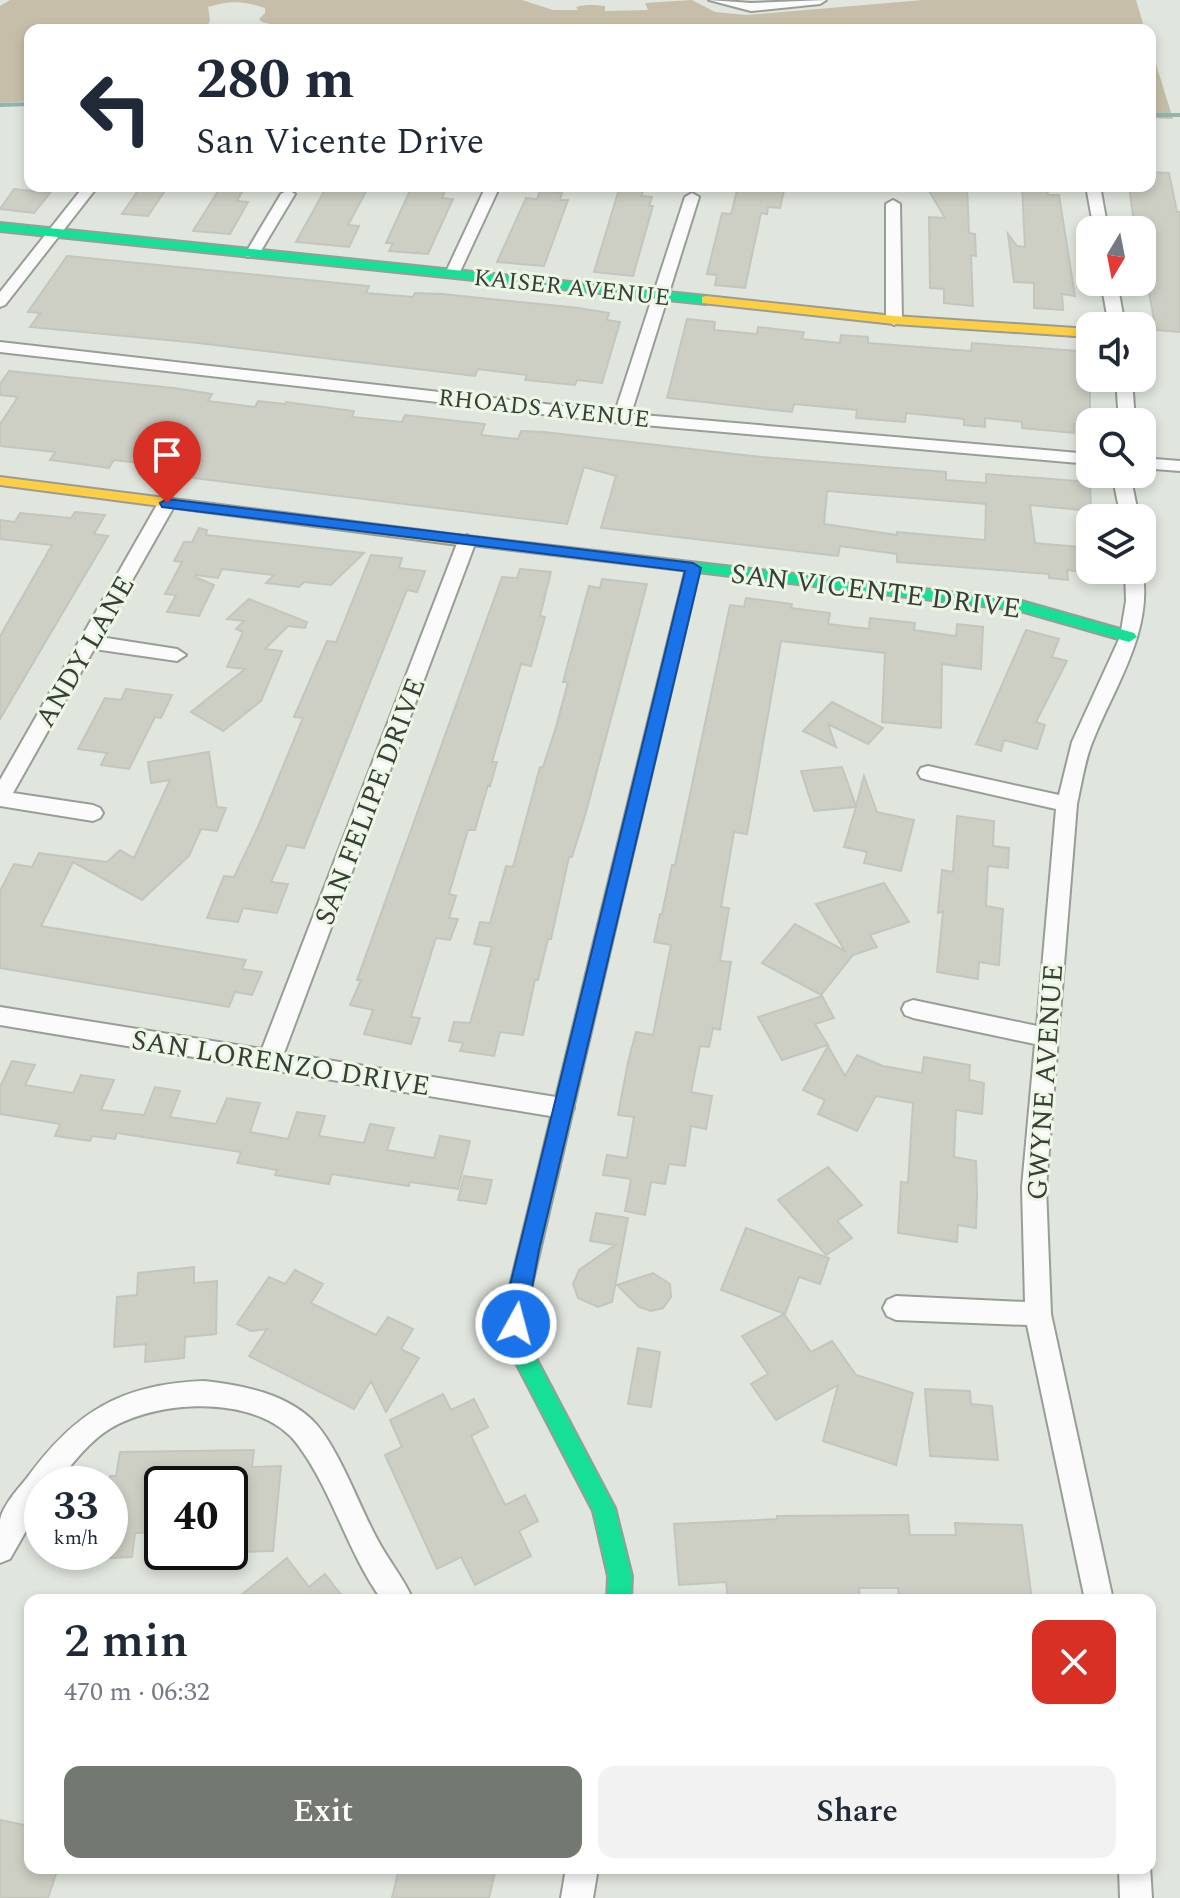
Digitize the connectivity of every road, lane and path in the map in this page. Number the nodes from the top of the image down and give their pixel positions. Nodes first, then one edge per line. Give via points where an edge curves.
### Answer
1 (715, 0) edge
2 (820, 0) edge
3 (86, 192) edge
4 (490, 192) edge
5 (1094, 192) edge
6 (288, 194) dead end
7 (692, 197) dead end
8 (893, 204) dead end
9 (1098, 216) edge
10 (0, 227) edge
11 (54, 233) junction
12 (252, 254) junction
13 (452, 274) junction
14 (661, 297) junction
15 (0, 302) edge
16 (894, 320) junction
17 (1076, 332) edge
18 (0, 347) edge
19 (621, 418) junction
20 (1076, 458) edge
21 (1156, 464) edge
22 (1180, 466) edge
23 (0, 481) edge
24 (167, 503) junction
25 (467, 541) junction
26 (693, 568) junction
27 (1134, 584) edge
28 (1129, 637) junction
29 (90, 642) junction
30 (177, 655) dead end
31 (928, 773) dead end
32 (0, 799) edge
33 (1067, 804) junction
34 (93, 813) dead end
35 (913, 1009) dead end
36 (0, 1016) edge
37 (1046, 1037) junction
38 (269, 1061) junction
39 (562, 1108) junction
40 (896, 1308) dead end
41 (1038, 1314) junction
42 (0, 1549) edge
43 (395, 1594) edge
44 (619, 1594) edge
45 (1098, 1594) edge
46 (581, 1874) edge
47 (1135, 1874) edge
48 (577, 1898) edge
49 (1136, 1898) edge

1 - 2 street via 734,6
3 - 11 street
4 - 13 street
5 - 9 street
6 - 12 street
7 - 14 street
8 - 16 street
10 - 11 street
11 - 12 street, KAISER AVENUE
11 - 15 street
12 - 13 street, KAISER AVENUE
13 - 14 street, KAISER AVENUE
14 - 16 street, KAISER AVENUE
14 - 19 street
16 - 17 street, KAISER AVENUE
18 - 19 street, RHOADS AVENUE
19 - 20 street, RHOADS AVENUE
21 - 22 street
23 - 24 street, SAN VICENTE DRIVE
24 - 25 street, SAN VICENTE DRIVE
24 - 29 street, ANDY LANE
25 - 26 street, SAN VICENTE DRIVE
25 - 38 street, SAN FELIPE DRIVE
26 - 28 street, SAN VICENTE DRIVE via 1018,605
26 - 39 street
27 - 28 street, GWYNE AVENUE
28 - 33 street, GWYNE AVENUE via 1082,742
29 - 30 street
29 - 32 street, ANDY LANE
31 - 33 street
32 - 34 street
33 - 37 street, GWYNE AVENUE
35 - 37 street
36 - 38 street, SAN LORENZO DRIVE
37 - 41 street, GWYNE AVENUE via 1034,1187
38 - 39 street, SAN LORENZO DRIVE
39 - 44 street via 516,1306 516,1342 604,1508
40 - 41 street
41 - 45 street, GWYNE AVENUE
42 - 43 street via 8,1528 57,1461 98,1420 137,1403 187,1393 237,1398 268,1408 305,1432
46 - 48 street
47 - 49 street

